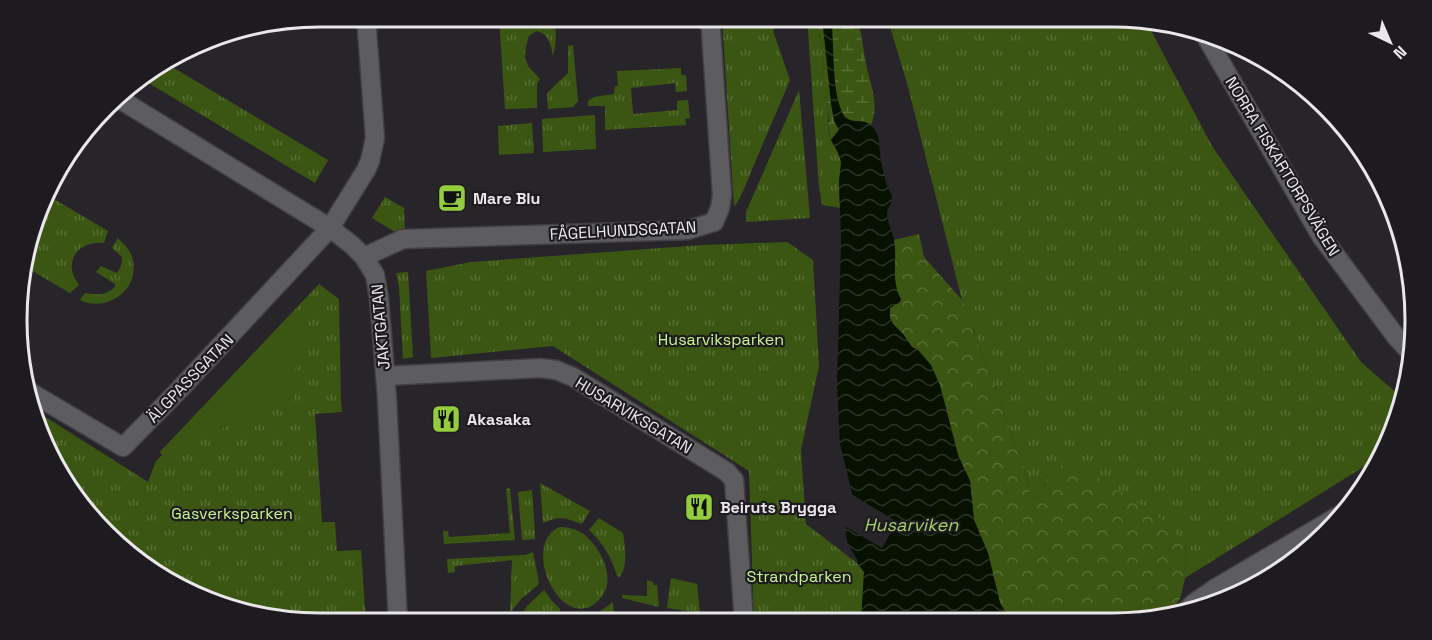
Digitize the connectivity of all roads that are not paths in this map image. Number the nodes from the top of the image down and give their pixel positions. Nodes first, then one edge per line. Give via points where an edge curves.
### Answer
1 (367, 27) edge
2 (711, 27) edge
3 (1210, 44) edge
4 (125, 102) edge
5 (330, 228) junction
6 (364, 258) junction
7 (1403, 345) edge
8 (385, 376) junction
9 (37, 396) edge
10 (1316, 530) edge
11 (1200, 599) edge
12 (398, 613) edge
13 (743, 613) edge

1 - 5 street, ÄLGPASSGATAN via 375,138 366,170
2 - 6 street, FÅGELHUNDSGATAN via 722,195 714,222 688,230 403,239
3 - 7 street, NORRA FISKARTORPSVÄGEN via 1321,236
4 - 5 street, JAKTGATAN
5 - 6 street, JAKTGATAN
5 - 9 street, ÄLGPASSGATAN via 123,447
6 - 8 street, JAKTGATAN via 375,275 380,298
8 - 12 street, JAKTGATAN
8 - 13 street, HUSARVIKSGATAN via 556,370 727,471 734,480
10 - 11 street

